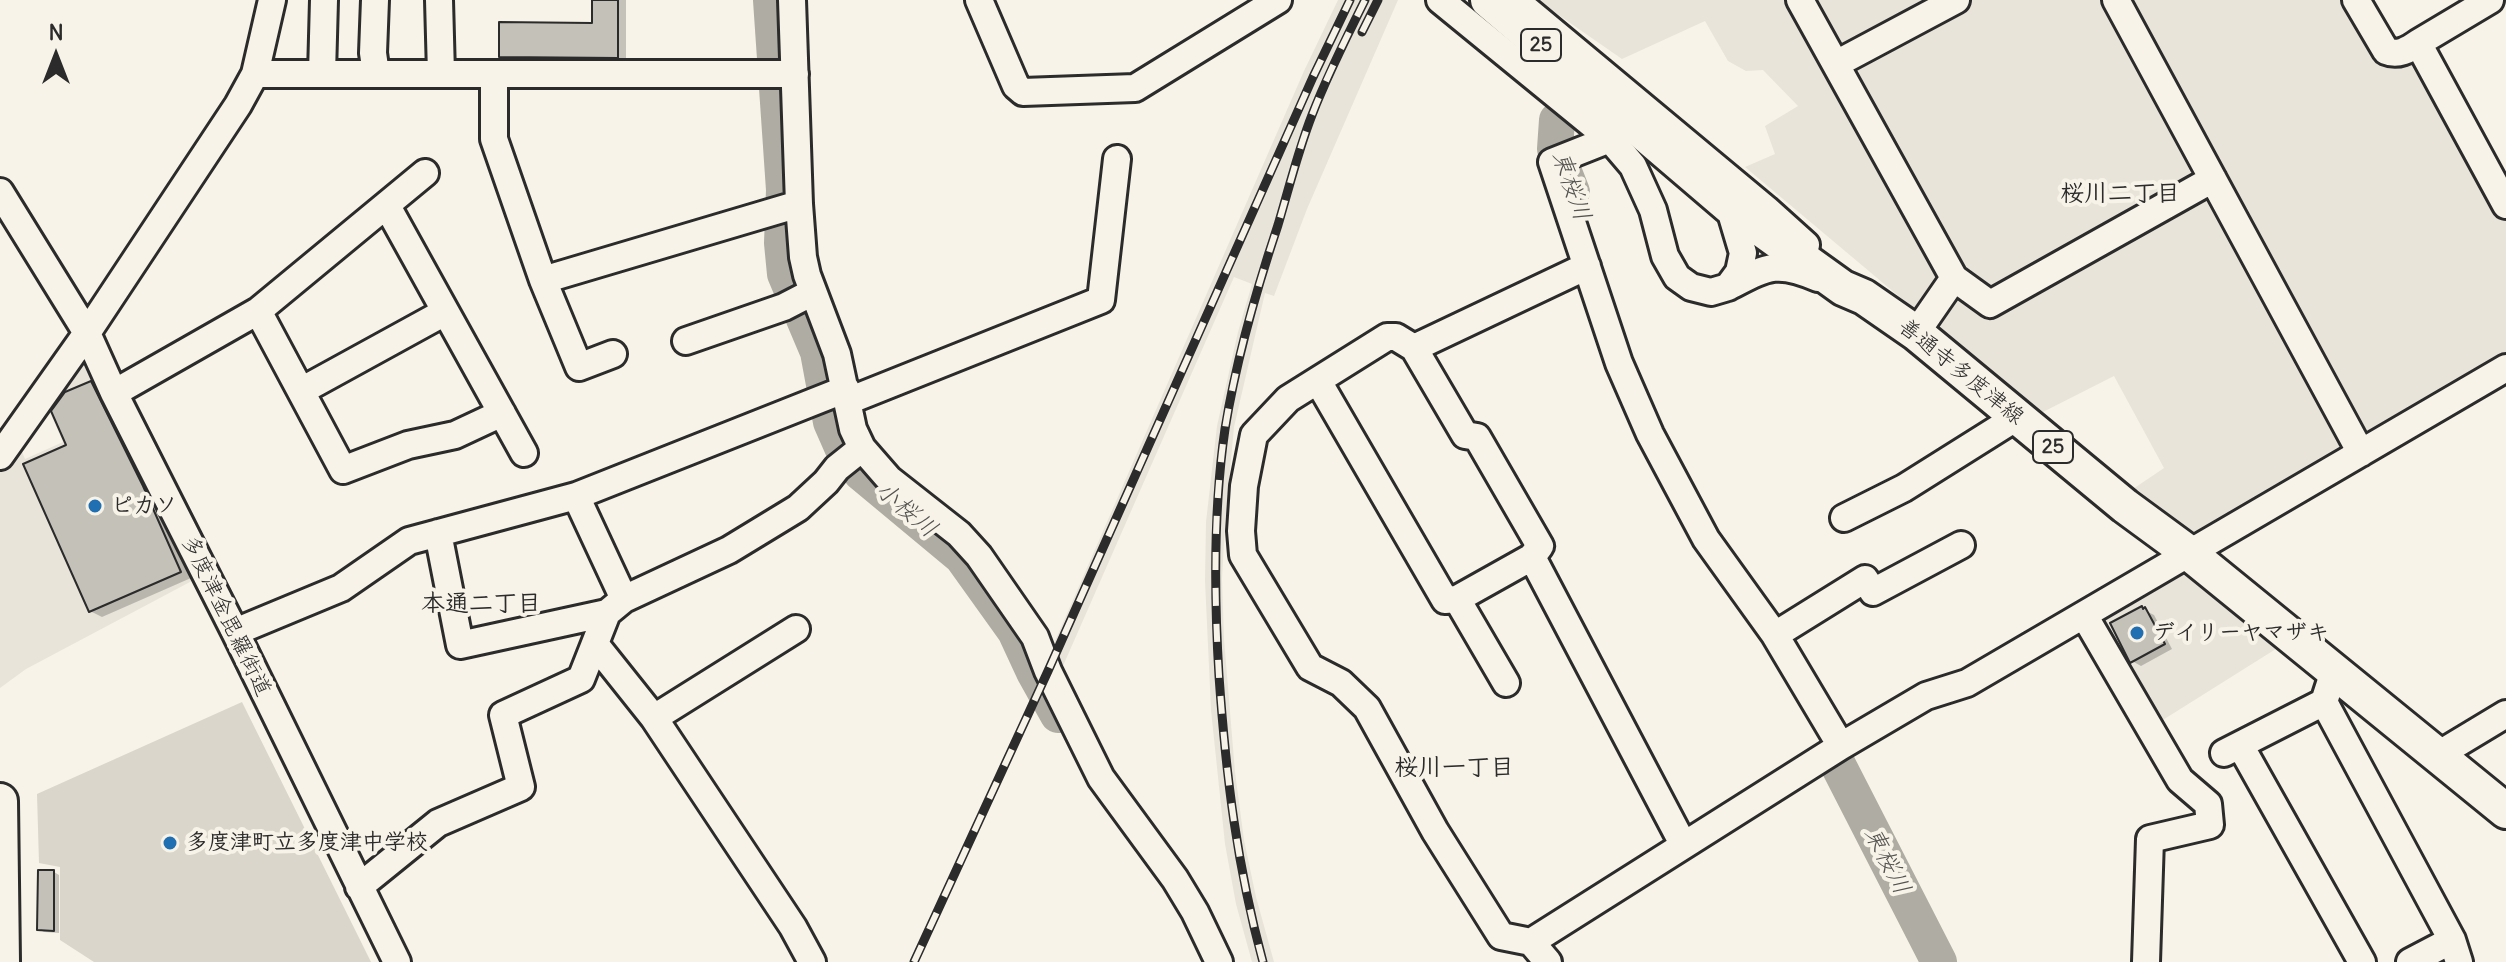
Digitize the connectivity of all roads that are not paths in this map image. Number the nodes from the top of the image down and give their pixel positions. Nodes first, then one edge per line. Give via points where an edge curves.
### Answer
1 (272, 0) edge
2 (324, 0) edge
3 (375, 0) edge
4 (439, 0) edge
5 (792, 0) edge
6 (979, 0) edge
7 (1278, 0) edge
8 (1440, 0) edge
9 (1488, 0) edge
10 (1515, 0) edge
11 (1800, 0) edge
12 (1956, 0) edge
13 (2116, 0) edge
14 (2356, 0) edge
15 (2490, 0) edge
16 (2418, 43) junction
17 (1836, 64) junction
18 (255, 74) junction
19 (322, 74) junction
20 (376, 74) junction
21 (441, 74) junction
22 (494, 74) junction
23 (783, 75) junction
24 (1610, 139) junction
25 (1117, 159) dead end
26 (425, 173) dead end
27 (2213, 179) junction
28 (0, 192) edge
29 (2506, 205) edge
30 (387, 206) junction
31 (1729, 206) junction
32 (789, 207) junction
33 (1587, 266) junction
34 (1954, 278) junction
35 (543, 280) junction
36 (1728, 287) junction
37 (1854, 293) junction
38 (801, 299) junction
39 (258, 311) junction
40 (445, 312) junction
41 (87, 333) junction
42 (1916, 333) junction
43 (686, 341) dead end
44 (1414, 348) junction
45 (613, 354) dead end
46 (2506, 368) edge
47 (1318, 381) junction
48 (301, 391) junction
49 (114, 393) junction
50 (837, 396) junction
51 (0, 413) edge
52 (502, 413) junction
53 (2017, 417) junction
54 (7, 446) edge
55 (524, 453) dead end
56 (2361, 453) junction
57 (854, 455) junction
58 (576, 496) junction
59 (1844, 518) dead end
60 (438, 533) junction
61 (1961, 545) dead end
62 (2189, 553) junction
63 (1532, 557) junction
64 (1457, 599) junction
65 (615, 606) junction
66 (2084, 615) junction
67 (796, 629) dead end
68 (235, 632) junction
69 (1775, 635) junction
70 (595, 644) junction
71 (1506, 683) dead end
72 (2329, 686) junction
73 (2506, 714) edge
74 (654, 718) junction
75 (1841, 746) junction
76 (2438, 755) junction
77 (0, 801) edge
78 (2506, 811) edge
79 (1683, 844) junction
80 (359, 887) junction
81 (1531, 942) junction
82 (2456, 951) edge
83 (2, 962) edge
84 (397, 962) edge
85 (812, 962) edge
86 (1219, 962) edge
87 (1548, 962) edge
88 (2146, 962) edge
89 (2362, 962) edge
90 (2410, 962) edge

1 - 18 street
2 - 19 street
3 - 20 street
4 - 21 street
5 - 23 street
6 - 7 street via 1023,92 1135,88
8 - 24 street
9 - 31 main road, 善通寺多度津線 / 25
10 - 37 street via 1766,209
11 - 17 street
12 - 17 street
13 - 27 street
14 - 16 street via 2386,51 2409,50
15 - 16 street
16 - 29 street
17 - 34 street
18 - 19 street
18 - 41 street
19 - 20 street
20 - 21 street
21 - 22 street
22 - 23 street
22 - 35 street via 494,139
23 - 32 street
24 - 33 street via 1552,162
24 - 36 street via 1633,166 1677,277 1711,292
25 - 50 street via 1101,300
26 - 30 street
27 - 34 street via 1990,304
27 - 56 street
28 - 41 street, 多度津金毘羅街道
30 - 39 street
30 - 40 street
31 - 36 street via 1743,253 1739,272
31 - 37 main road, 善通寺多度津線 / 25
32 - 35 street
32 - 38 street via 803,257
33 - 44 street
33 - 69 street via 1619,363 1650,434 1706,539
34 - 42 street
35 - 45 street via 579,367
36 - 37 street via 1779,267 1797,269
37 - 42 main road, 善通寺多度津線 / 25
38 - 43 street
38 - 50 street via 837,354
39 - 48 street
39 - 49 street
40 - 48 street
40 - 52 street
41 - 49 street, 多度津金毘羅街道
41 - 54 street
42 - 53 main road, 善通寺多度津線 / 25
44 - 47 street via 1387,337
44 - 63 street via 1465,435 1477,437 1540,546
46 - 56 street
47 - 64 street via 1445,600
47 - 81 street via 1288,399 1254,435 1244,486 1243,555 1310,667 1341,683 1367,708 1501,936
48 - 52 street via 343,470 408,445 455,435
49 - 68 street, 多度津金毘羅街道
50 - 57 street via 853,429
50 - 58 street
51 - 54 street
52 - 55 street
53 - 59 street via 1904,488
53 - 62 main road, 善通寺多度津線 / 25
56 - 62 street
57 - 65 street via 798,508 729,550
57 - 86 street via 959,534 979,556 1035,637 1101,778 1175,879
58 - 60 street
58 - 65 street
60 - 65 street via 460,645
60 - 68 street via 409,541 341,588
61 - 69 street via 1873,592 1865,579
62 - 66 street
62 - 72 main road, 善通寺多度津線 / 25
63 - 64 street
63 - 79 street
64 - 71 street
65 - 70 street
66 - 75 street via 1967,683 1926,696
66 - 88 street via 2180,780 2208,804 2210,825 2150,839
67 - 74 street
68 - 80 street, 多度津金毘羅街道
69 - 75 street
70 - 74 street
70 - 80 street via 581,679 503,715 521,787 438,823
72 - 76 main road, 善通寺多度津線 / 25
72 - 82 street
72 - 89 street via 2232,749
73 - 76 street
74 - 85 street
75 - 79 street
76 - 78 main road, 善通寺多度津線 / 25
77 - 83 main road
79 - 81 street
80 - 84 street, 多度津金毘羅街道
81 - 87 street
82 - 90 street

